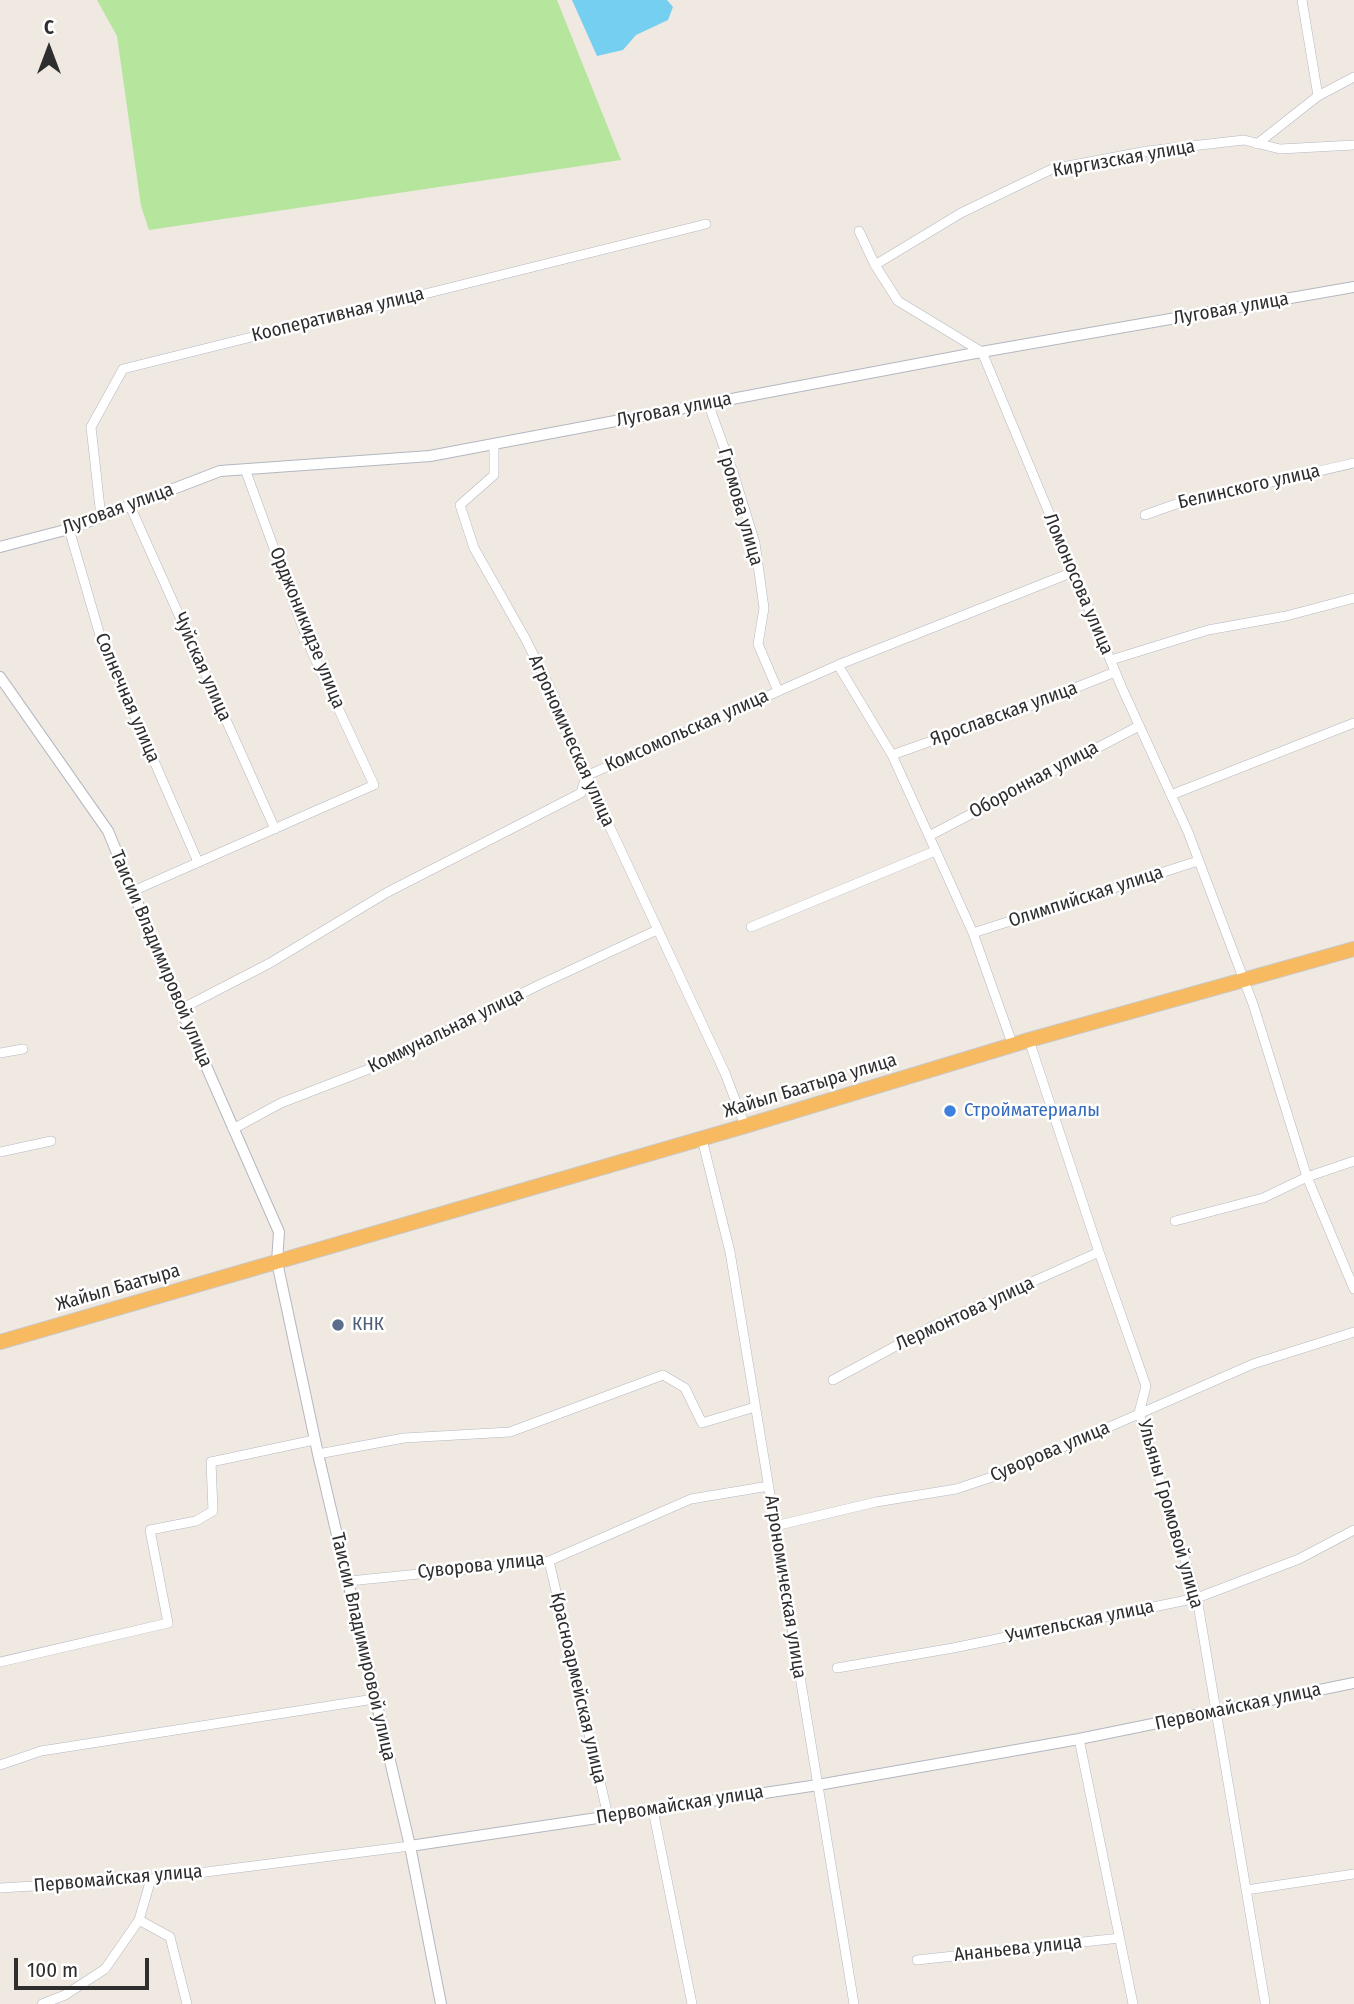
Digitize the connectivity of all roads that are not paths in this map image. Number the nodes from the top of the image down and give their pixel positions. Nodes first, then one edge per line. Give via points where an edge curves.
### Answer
1 (1302, 0) edge
2 (1354, 77) edge
3 (1318, 96) junction
4 (1257, 144) junction
5 (1354, 145) edge
6 (706, 224) dead end
7 (859, 231) dead end
8 (875, 265) junction
9 (1354, 287) edge
10 (982, 352) junction
11 (708, 403) junction
12 (494, 444) junction
13 (1354, 463) edge
14 (246, 469) junction
15 (130, 506) junction
16 (1145, 515) dead end
17 (101, 517) junction
18 (69, 529) junction
19 (0, 547) edge
20 (1073, 572) junction
21 (1354, 598) edge
22 (1111, 660) junction
23 (838, 665) junction
24 (1115, 672) junction
25 (0, 677) edge
26 (778, 691) junction
27 (1354, 723) edge
28 (1139, 726) junction
29 (892, 755) junction
30 (586, 776) junction
31 (1171, 795) junction
32 (275, 829) junction
33 (929, 836) junction
34 (935, 851) junction
35 (1198, 860) junction
36 (198, 862) junction
37 (133, 891) junction
38 (751, 927) dead end
39 (657, 930) junction
40 (973, 933) junction
41 (1354, 948) edge
42 (1244, 981) junction
43 (181, 1009) junction
44 (1029, 1040) junction
45 (1013, 1045) junction
46 (23, 1049) dead end
47 (0, 1053) edge
48 (745, 1126) junction
49 (233, 1129) junction
50 (702, 1139) junction
51 (51, 1141) dead end
52 (0, 1152) edge
53 (1354, 1161) edge
54 (1307, 1177) junction
55 (1175, 1221) dead end
56 (1099, 1252) junction
57 (277, 1262) junction
58 (1354, 1289) edge
59 (1354, 1332) edge
60 (0, 1342) edge
61 (833, 1380) dead end
62 (755, 1406) junction
63 (1139, 1413) junction
64 (314, 1440) junction
65 (318, 1454) junction
66 (769, 1486) junction
67 (775, 1526) junction
68 (1354, 1531) edge
69 (549, 1561) junction
70 (349, 1581) junction
71 (1197, 1598) junction
72 (0, 1662) edge
73 (837, 1668) dead end
74 (1354, 1683) edge
75 (374, 1699) junction
76 (1216, 1711) junction
77 (1079, 1739) junction
78 (0, 1765) edge
79 (818, 1785) junction
80 (653, 1810) junction
81 (608, 1816) junction
82 (410, 1846) junction
83 (1354, 1874) edge
84 (151, 1878) junction
85 (0, 1888) edge
86 (1247, 1890) junction
87 (139, 1920) junction
88 (1120, 1938) junction
89 (917, 1960) dead end
90 (1265, 2002) dead end
91 (42, 2004) edge
92 (187, 2004) edge
93 (441, 2004) edge
94 (692, 2004) edge
95 (854, 2004) edge
96 (1133, 2004) edge

1 - 3 street
2 - 3 street
3 - 4 street
4 - 5 street, Киргизская улица via 1280,149
4 - 8 street, Киргизская улица via 1244,141 1147,151 1052,169 961,213
6 - 17 street, Кооперативная улица via 123,369 91,427
7 - 8 street
8 - 10 street via 898,302
9 - 10 street, Луговая улица
10 - 11 street, Луговая улица
10 - 20 street, Ломоносова улица
11 - 12 street, Луговая улица
11 - 26 street, Громова улица via 755,542 764,608 758,644
12 - 14 street, Луговая улица via 430,456
12 - 30 street, Агрономическая улица via 494,475 460,505 474,548 553,694
13 - 16 street, Белинского улица
14 - 15 street, Луговая улица via 220,471
14 - 32 street, Орджоникидзе улица via 311,650 374,785
15 - 17 street, Луговая улица
15 - 32 street, Чуйская улица
17 - 18 street, Луговая улица
18 - 19 street, Луговая улица
18 - 36 street, Солнечная улица via 101,639
20 - 22 street, Ломоносова улица
20 - 23 street, Комсомольская улица
21 - 22 street via 1208,630
22 - 24 street, Ломоносова улица
23 - 26 street, Комсомольская улица
23 - 29 street
24 - 28 street, Ломоносова улица
24 - 29 street, Ярославская улица
25 - 37 street, Таисии Владимировой улица via 108,831
26 - 30 street, Комсомольская улица
27 - 31 street
28 - 31 street, Ломоносова улица
28 - 33 street, Оборонная улица
29 - 33 street
30 - 39 street, Агрономическая улица
30 - 43 street, Комсомольская улица via 581,793 386,893
31 - 35 street, Ломоносова улица
32 - 36 street
33 - 34 street
34 - 38 street
34 - 40 street
35 - 40 street, Олимпийская улица
35 - 42 street, Ломоносова улица
36 - 37 street
37 - 43 street, Таисии Владимировой улица
39 - 48 street, Агрономическая улица
39 - 49 street, Коммунальная улица
40 - 45 street
41 - 42 highway, Жайыл Баатыра улица
42 - 44 highway, Жайыл Баатыра улица
42 - 54 street, Ломоносова улица
43 - 49 street, Таисии Владимировой улица
44 - 45 highway, Жайыл Баатыра улица
44 - 56 street, Ульяны Громовой улица
45 - 48 highway, Жайыл Баатыра улица
46 - 47 street
48 - 50 highway, Жайыл Баатыра улица
49 - 57 street, Таисии Владимировой улица via 279,1232
50 - 57 highway, Жайыл Баатыра улица
50 - 62 street, Агрономическая улица via 730,1252
51 - 52 street
53 - 54 street
54 - 55 street via 1263,1198
54 - 58 street, Ломоносова улица
56 - 61 street, Лермонтова улица via 931,1327
56 - 63 street, Ульяны Громовой улица via 1146,1386
57 - 60 highway, Жайыл Баатыра
57 - 64 street, Таисии Владимировой улица
59 - 63 street, Суворова улица via 1253,1364
62 - 65 street via 702,1423 685,1388 663,1375 510,1432 404,1438
62 - 66 street, Агрономическая улица
63 - 67 street, Суворова улица via 1004,1473 956,1489
63 - 71 street, Ульяны Громовой улица
64 - 65 street, Таисии Владимировой улица
64 - 72 street via 211,1462 214,1511 196,1521 150,1530 169,1623
65 - 70 street, Таисии Владимировой улица
66 - 67 street, Агрономическая улица
66 - 69 street, Суворова улица via 691,1499
67 - 79 street, Агрономическая улица
68 - 71 street, Учительская улица via 1299,1559
69 - 70 street, Суворова улица
69 - 81 street, Красноармейская улица
70 - 75 street, Таисии Владимировой улица
71 - 73 street, Учительская улица
71 - 76 street, Ульяны Громовой улица
74 - 76 street, Первомайская улица
75 - 78 street via 41,1751
75 - 82 street, Таисии Владимировой улица
76 - 77 street, Первомайская улица
76 - 86 street, Ульяны Громовой улица
77 - 79 street, Первомайская улица
77 - 88 street
79 - 80 street, Первомайская улица
79 - 95 street, Агрономическая улица
80 - 81 street, Первомайская улица
80 - 94 street
81 - 82 street, Первомайская улица
82 - 84 street, Первомайская улица
82 - 93 street, Таисии Владимировой улица
83 - 86 street
84 - 85 street, Первомайская улица
84 - 87 street
86 - 90 street, Ульяны Громовой улица
87 - 91 street via 105,1969
87 - 92 street via 170,1937
88 - 89 street, Ананьева улица
88 - 96 street

